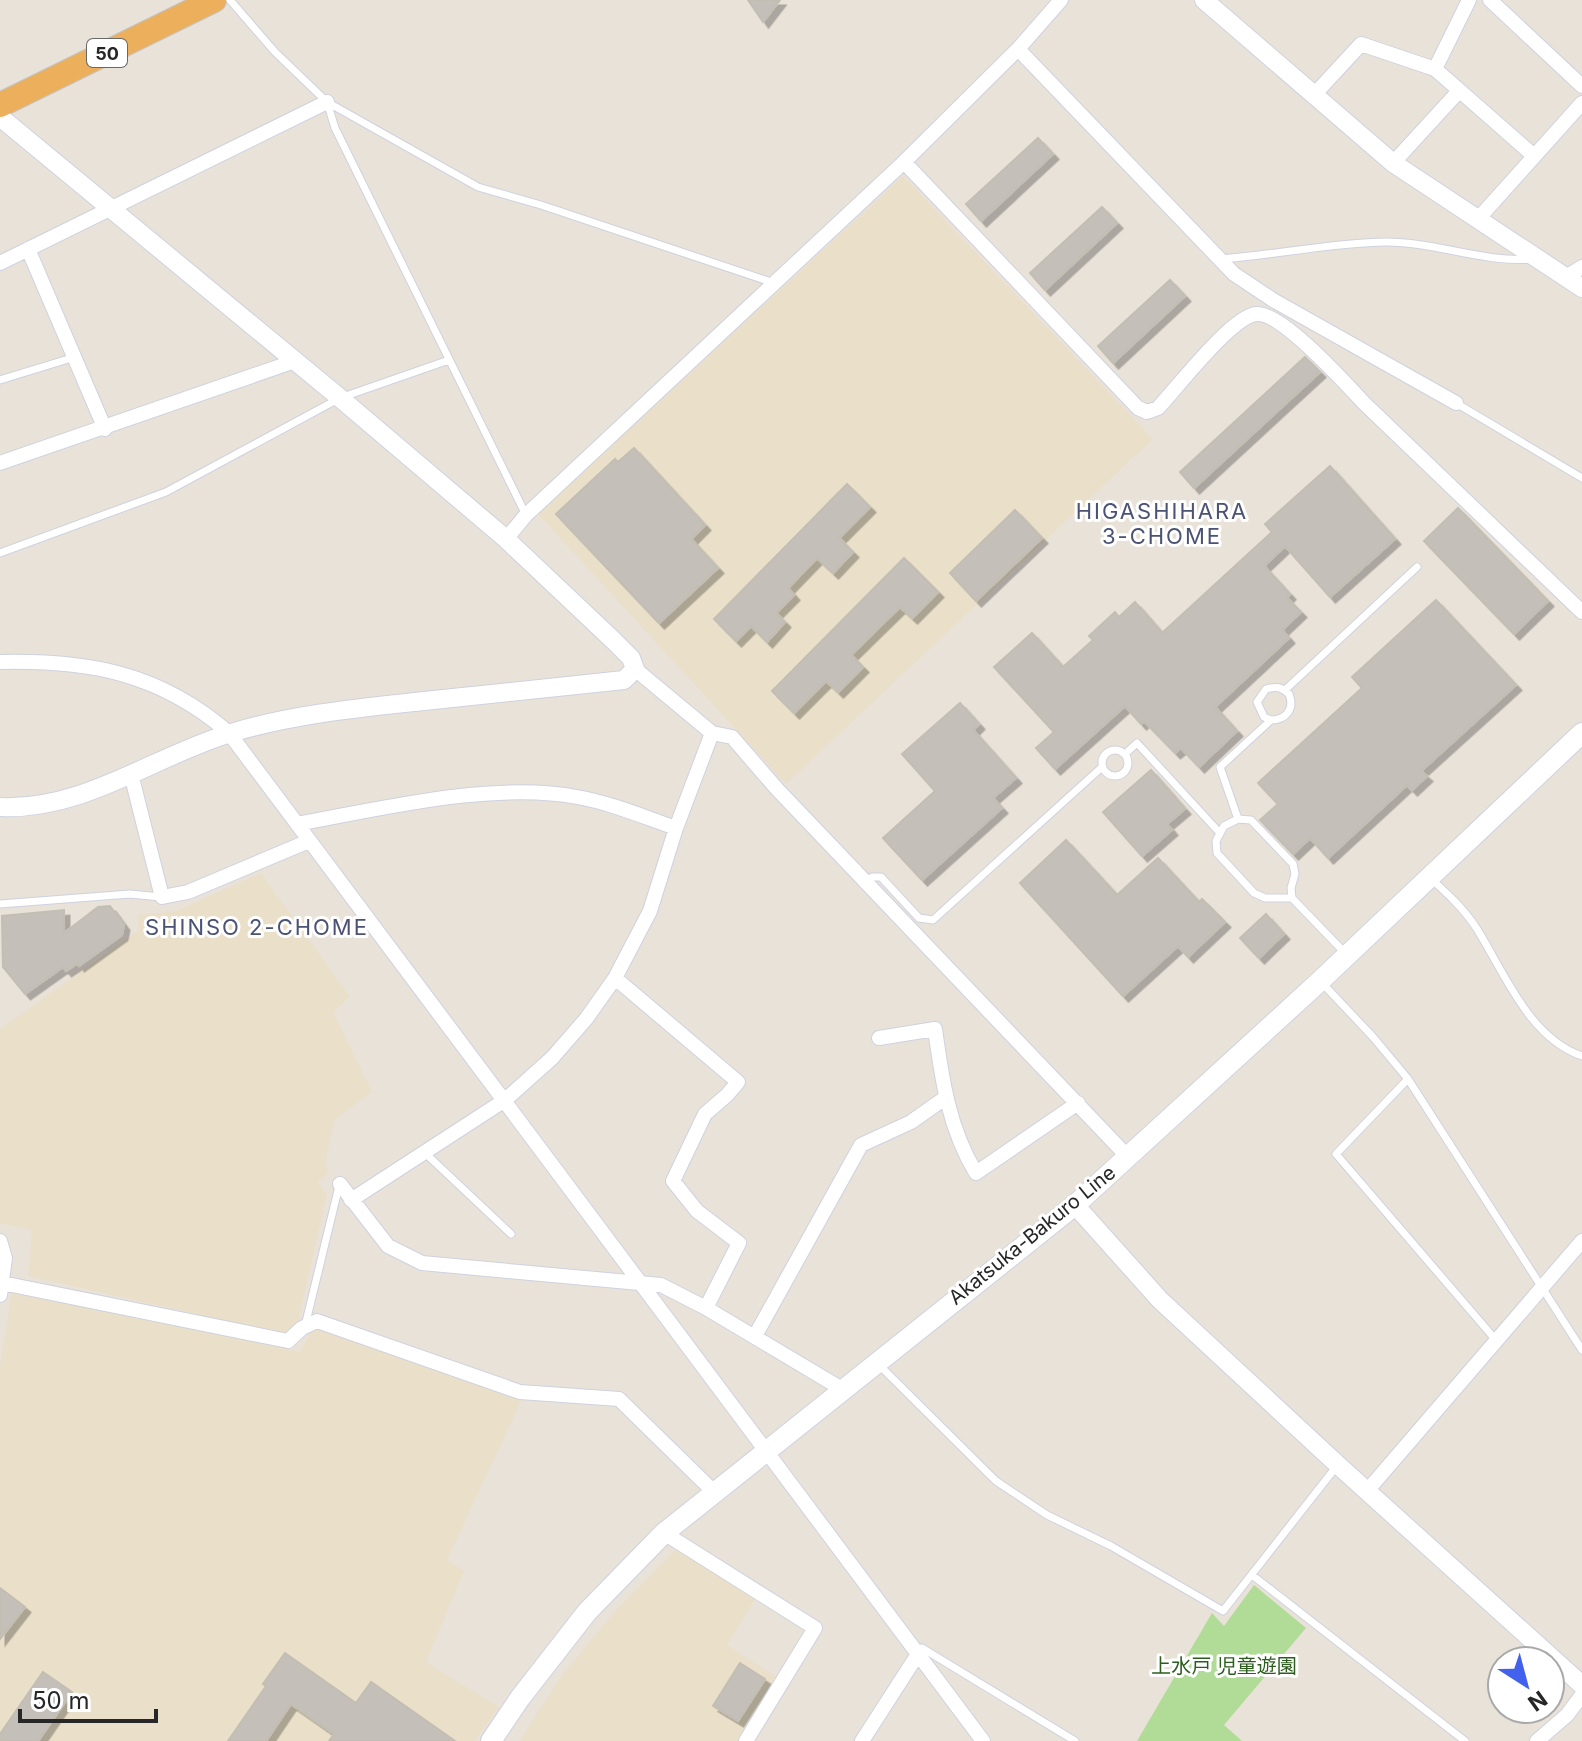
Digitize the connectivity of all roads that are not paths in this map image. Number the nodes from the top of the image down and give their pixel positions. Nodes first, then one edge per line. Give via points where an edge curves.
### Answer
1 (214, 0) edge
2 (230, 0) edge
3 (1061, 0) edge
4 (1204, 0) edge
5 (1469, 0) edge
6 (1490, 0) edge
7 (1018, 49) junction
8 (1435, 69) junction
9 (1582, 86) edge
10 (1459, 91) junction
11 (1313, 96) junction
12 (327, 102) junction
13 (1582, 103) edge
14 (0, 105) edge
15 (0, 117) edge
16 (1533, 155) junction
17 (904, 162) junction
18 (1393, 163) junction
19 (112, 208) junction
20 (1478, 219) junction
21 (28, 249) junction
22 (1218, 259) junction
23 (1538, 259) junction
24 (0, 263) edge
25 (1574, 272) edge
26 (774, 283) junction
27 (1582, 288) edge
28 (75, 357) junction
29 (449, 360) junction
30 (295, 361) junction
31 (0, 380) edge
32 (340, 398) junction
33 (1456, 403) joint
34 (105, 429) junction
35 (0, 463) edge
36 (1582, 478) edge
37 (526, 515) junction
38 (506, 539) junction
39 (0, 553) edge
40 (1417, 567) dead end
41 (1582, 612) edge
42 (0, 662) edge
43 (635, 669) junction
44 (1285, 690) junction
45 (1271, 720) junction
46 (229, 733) junction
47 (712, 733) junction
48 (1582, 733) edge
49 (1125, 754) junction
50 (1102, 767) junction
51 (131, 774) junction
52 (0, 807) edge
53 (1238, 819) junction
54 (297, 824) junction
55 (676, 828) junction
56 (1219, 832) junction
57 (309, 841) junction
58 (1429, 878) junction
59 (865, 882) junction
60 (162, 897) junction
61 (1292, 898) junction
62 (0, 904) edge
63 (1347, 955) junction
64 (615, 978) junction
65 (1320, 981) junction
66 (879, 1038) dead end
67 (1582, 1056) edge
68 (1408, 1079) junction
69 (945, 1098) junction
70 (505, 1100) junction
71 (1078, 1103) junction
72 (425, 1153) junction
73 (1128, 1157) junction
74 (340, 1184) joint
75 (351, 1200) junction
76 (1075, 1205) junction
77 (511, 1234) dead end
78 (0, 1241) edge
79 (1582, 1241) edge
80 (642, 1285) junction
81 (1542, 1287) junction
82 (1, 1289) edge
83 (706, 1308) junction
84 (305, 1327) junction
85 (755, 1336) junction
86 (1495, 1339) junction
87 (1582, 1350) edge
88 (876, 1361) junction
89 (842, 1389) junction
90 (765, 1451) junction
91 (1338, 1465) junction
92 (713, 1491) junction
93 (1367, 1491) junction
94 (664, 1533) junction
95 (1252, 1575) junction
96 (918, 1654) junction
97 (1582, 1685) edge
98 (1582, 1695) edge
99 (491, 1741) edge
100 (746, 1741) edge
101 (862, 1741) edge
102 (983, 1741) edge
103 (1075, 1741) edge
104 (1465, 1741) edge
105 (1537, 1741) edge

1 - 14 highway, 50
2 - 12 lane
3 - 7 street
4 - 11 street
5 - 8 street
6 - 9 street
7 - 17 street
7 - 22 street
8 - 10 street
8 - 11 street via 1361,44
10 - 16 street
10 - 18 street
11 - 18 street
12 - 19 street
12 - 26 lane via 478,187
12 - 29 lane
13 - 16 street
15 - 19 street
16 - 20 street
17 - 26 street
17 - 41 street via 1138,408 1158,408 1234,324 1267,315 1337,373
18 - 20 street
19 - 21 street
19 - 30 street
20 - 23 street
21 - 24 street
21 - 28 street
22 - 23 lane via 1387,242 1516,261
22 - 33 street via 1273,300
23 - 25 street
25 - 27 street
26 - 37 street
28 - 31 lane
28 - 34 street
29 - 32 lane
29 - 37 lane
30 - 32 street
30 - 34 street
32 - 38 street
32 - 39 lane via 166,492
33 - 36 lane
34 - 35 street
37 - 38 street
38 - 43 street via 631,658
40 - 44 lane
42 - 46 street via 48,660 107,668 191,704
43 - 46 street via 624,680 339,710
43 - 47 street
44 - 45 lane via 1291,709
44 - 45 lane via 1274,686 1260,695 1259,710
45 - 53 lane via 1220,767
46 - 51 street
46 - 54 street
47 - 55 street
47 - 59 street via 732,737
48 - 58 main road, Akatsuka-Bakuro Line
49 - 50 lane via 1109,752
49 - 50 lane via 1128,765 1121,775 1110,775
49 - 56 lane via 1137,743
50 - 59 lane via 933,920 919,918 881,877
51 - 52 street via 49,804
51 - 60 street
53 - 56 lane
53 - 61 lane via 1251,820 1293,864
54 - 55 street via 478,794 516,793 576,797
54 - 57 street
55 - 64 street via 650,911
56 - 61 lane via 1217,853 1254,893
57 - 60 street via 188,892
57 - 70 street
58 - 63 main road, Akatsuka-Bakuro Line
58 - 67 lane via 1476,927 1512,992 1559,1045
59 - 71 street
60 - 62 lane via 130,894
61 - 63 lane
63 - 65 main road, Akatsuka-Bakuro Line
64 - 70 street via 552,1058
64 - 83 street via 738,1082 705,1114 673,1181 697,1211 739,1243
65 - 68 lane
65 - 73 main road, Akatsuka-Bakuro Line
66 - 69 street via 935,1029
68 - 81 lane
68 - 86 lane via 1336,1154
69 - 71 street via 976,1173
69 - 85 street via 911,1122 861,1145
70 - 72 street
70 - 80 street
71 - 73 street
72 - 75 street
72 - 77 lane
73 - 76 main road, Akatsuka-Bakuro Line
74 - 75 street
74 - 84 lane
75 - 80 street via 388,1246 422,1263
76 - 88 main road, Akatsuka-Bakuro Line
76 - 91 street via 1160,1300
78 - 82 street via 5,1258
79 - 81 street
80 - 83 street via 661,1285
80 - 90 street
81 - 86 street
81 - 87 lane
82 - 84 street via 288,1341
83 - 85 street
84 - 92 street via 317,1321 520,1392 619,1399
85 - 89 street
86 - 93 street
88 - 89 main road, Akatsuka-Bakuro Line
88 - 95 lane via 996,1481 1047,1515 1223,1611
89 - 90 main road, Akatsuka-Bakuro Line
90 - 92 main road, Akatsuka-Bakuro Line
90 - 96 street
91 - 93 street
91 - 95 lane
92 - 94 main road, Akatsuka-Bakuro Line
93 - 97 street
94 - 99 main road, Akatsuka-Bakuro Line via 587,1612
94 - 100 street via 815,1628
95 - 104 lane
96 - 101 street
96 - 102 street
96 - 103 lane via 922,1648
98 - 105 street

